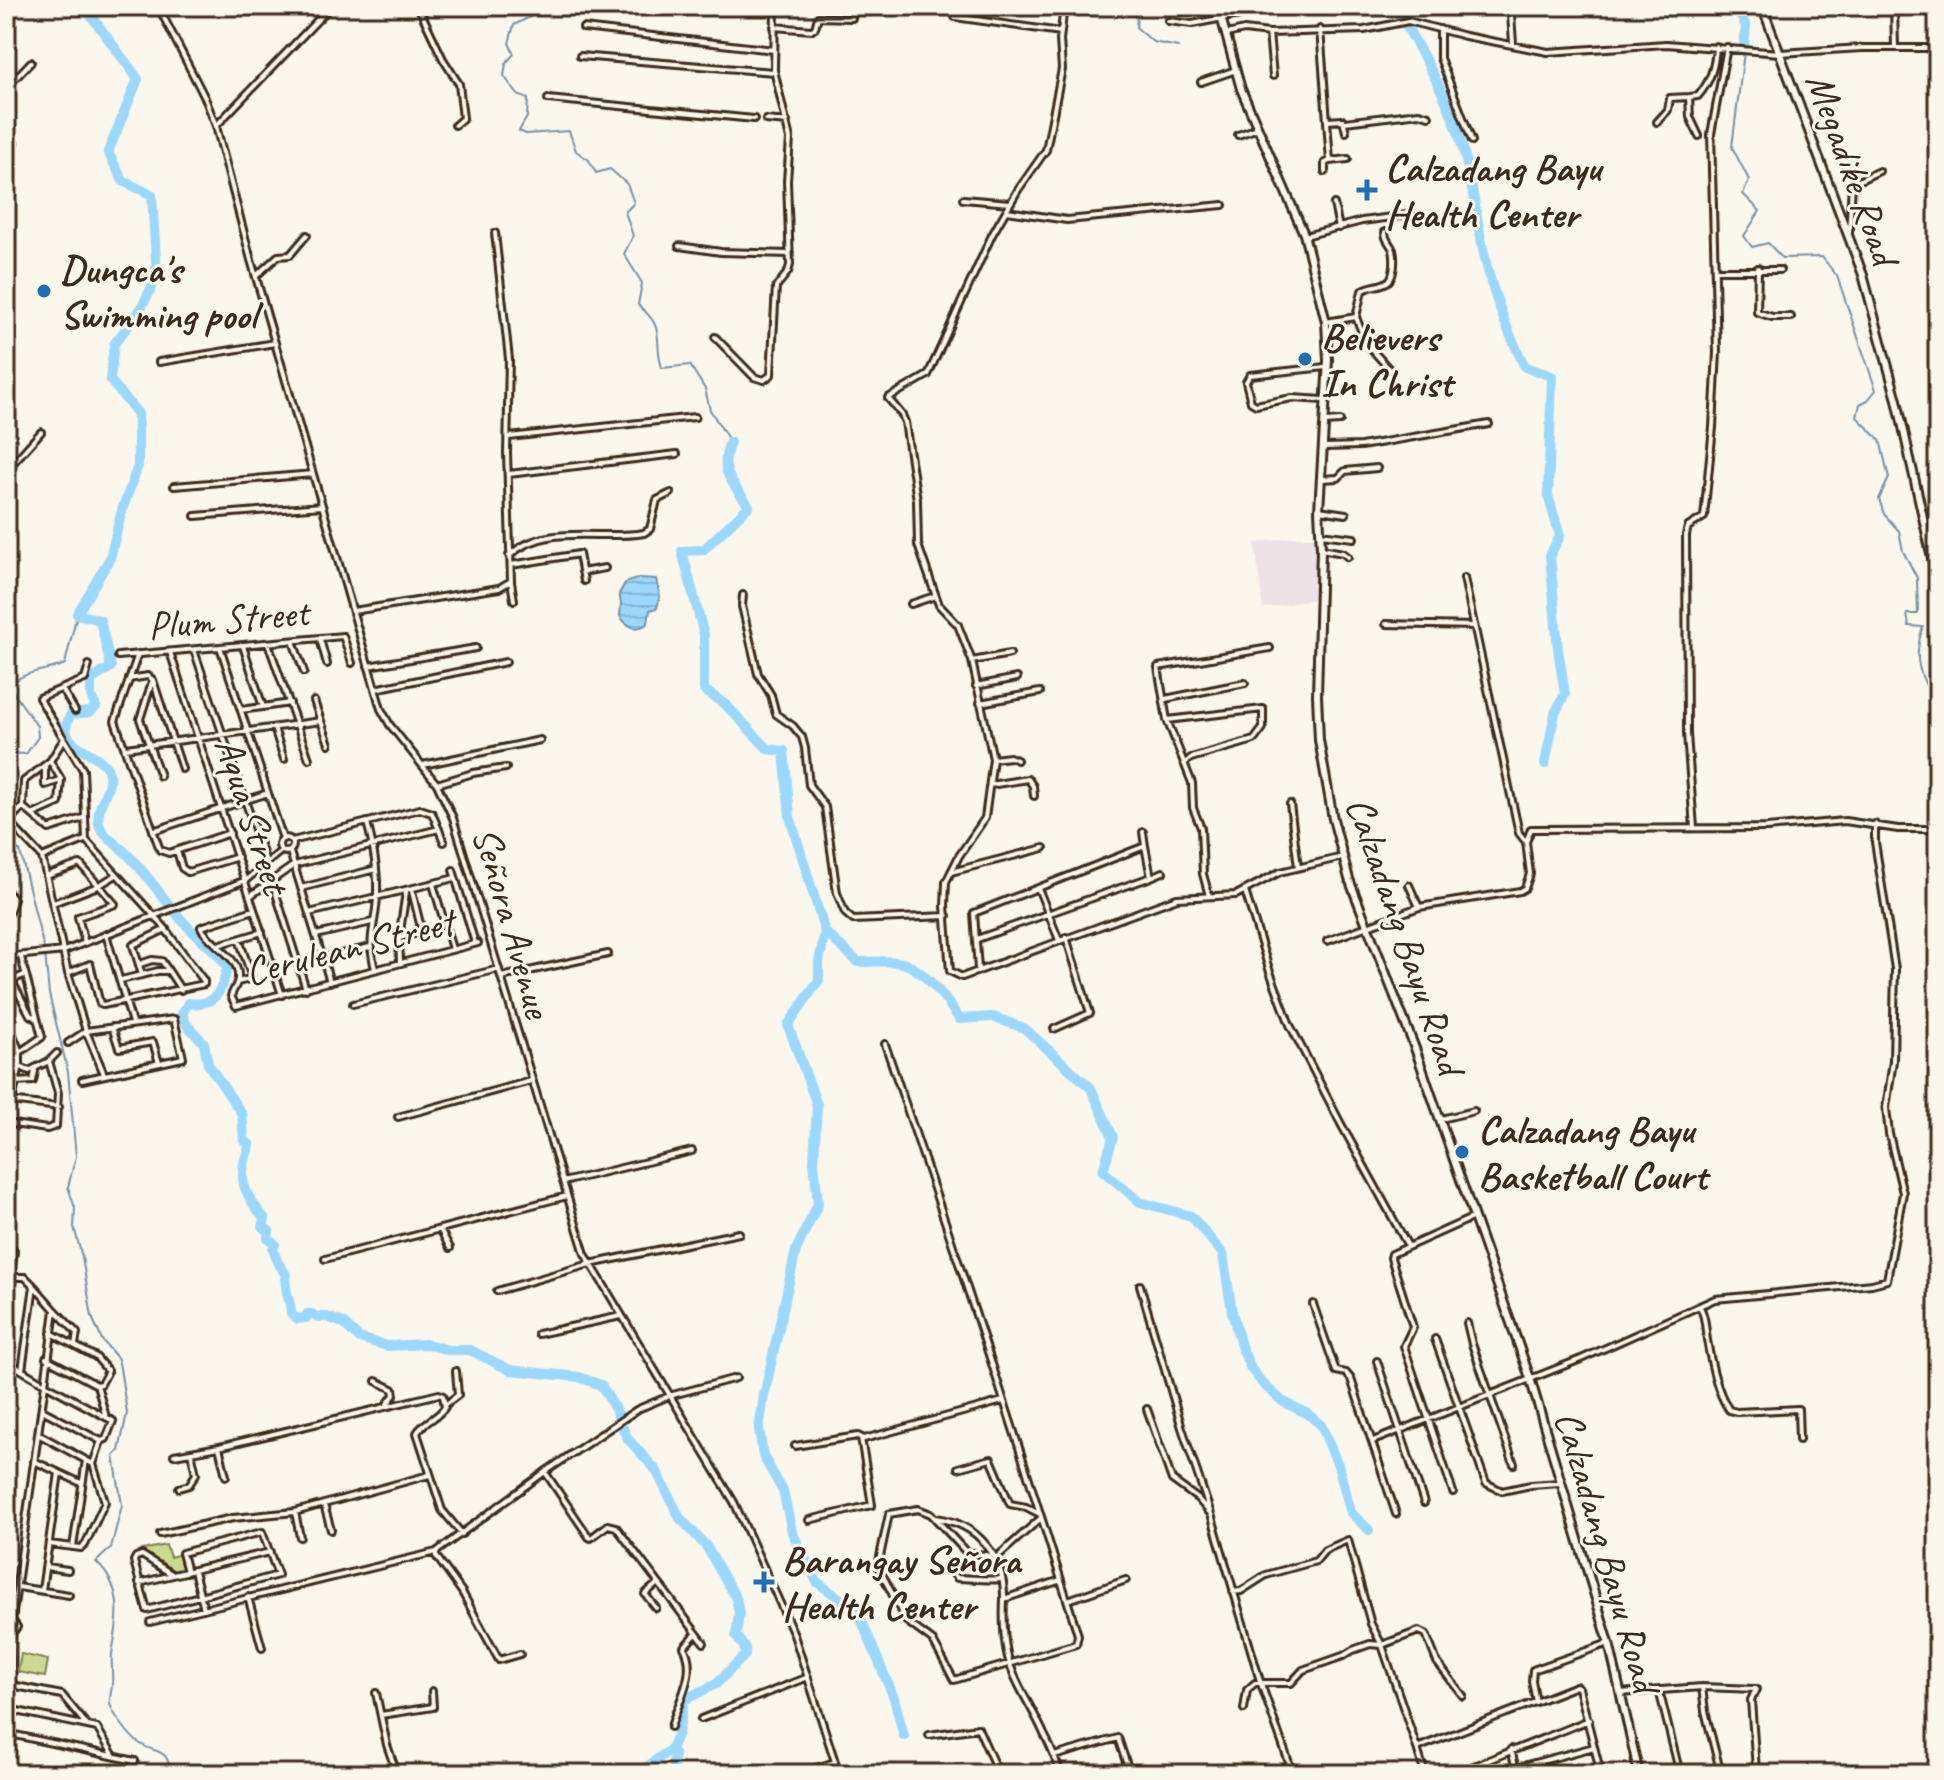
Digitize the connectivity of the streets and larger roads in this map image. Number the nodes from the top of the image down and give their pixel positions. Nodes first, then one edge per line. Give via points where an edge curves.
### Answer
1 (158, 6) edge
2 (331, 6) edge
3 (418, 6) edge
4 (775, 6) edge
5 (1035, 6) edge
6 (1218, 6) edge
7 (1507, 6) edge
8 (1762, 6) edge
9 (1894, 6) edge
10 (1064, 8) edge
11 (1239, 15) dead end
12 (955, 17) dead end
13 (852, 18) dead end
14 (1221, 18) junction
15 (1168, 21) dead end
16 (774, 27) junction
17 (583, 28) dead end
18 (1320, 29) junction
19 (1440, 29) junction
20 (1061, 32) junction
21 (1269, 33) junction
22 (1224, 35) junction
23 (1513, 44) junction
24 (1716, 46) junction
25 (1727, 47) junction
26 (1895, 48) junction
27 (1938, 48) edge
28 (774, 50) junction
29 (1780, 53) junction
30 (580, 56) dead end
31 (31, 62) dead end
32 (1236, 70) junction
33 (774, 72) junction
34 (1273, 76) dead end
35 (1201, 82) dead end
36 (6, 88) edge
37 (1689, 97) junction
38 (548, 99) dead end
39 (1429, 116) dead end
40 (754, 119) dead end
41 (766, 120) dead end
42 (1327, 121) junction
43 (787, 122) junction
44 (1345, 122) junction
45 (1657, 122) dead end
46 (455, 125) dead end
47 (216, 126) junction
48 (1258, 128) junction
49 (1346, 132) dead end
50 (1238, 135) dead end
51 (1699, 136) dead end
52 (1472, 141) dead end
53 (14, 143) dead end
54 (6, 159) edge
55 (1348, 159) dead end
56 (1330, 161) junction
57 (1879, 171) dead end
58 (1325, 172) dead end
59 (963, 199) dead end
60 (1010, 203) junction
61 (1334, 204) dead end
62 (1223, 205) dead end
63 (1007, 211) junction
64 (1415, 214) dead end
65 (1339, 228) junction
66 (1385, 232) dead end
67 (495, 233) dead end
68 (1849, 233) junction
69 (307, 235) dead end
70 (1305, 236) junction
71 (679, 246) dead end
72 (789, 254) junction
73 (1758, 268) junction
74 (1715, 270) junction
75 (1780, 270) dead end
76 (256, 276) junction
77 (1356, 317) junction
78 (1791, 317) dead end
79 (1326, 322) junction
80 (715, 337) dead end
81 (275, 343) junction
82 (159, 362) dead end
83 (1327, 367) junction
84 (1391, 371) dead end
85 (1324, 400) junction
86 (695, 417) dead end
87 (1340, 421) dead end
88 (1324, 422) junction
89 (1489, 424) dead end
90 (41, 432) dead end
91 (509, 437) junction
92 (1324, 447) junction
93 (677, 454) dead end
94 (1377, 468) dead end
95 (6, 471) edge
96 (313, 474) junction
97 (509, 474) junction
98 (1322, 479) junction
99 (174, 486) dead end
100 (671, 493) dead end
101 (322, 506) junction
102 (1319, 510) junction
103 (1346, 514) dead end
104 (195, 516) dead end
105 (1320, 534) junction
106 (1354, 538) dead end
107 (1321, 549) junction
108 (509, 556) junction
109 (1348, 557) dead end
110 (511, 565) junction
111 (605, 568) dead end
112 (582, 572) junction
113 (1464, 578) dead end
114 (511, 581) junction
115 (584, 581) dead end
116 (1938, 585) edge
117 (743, 595) dead end
118 (935, 596) junction
119 (514, 600) dead end
120 (911, 604) dead end
121 (353, 611) junction
122 (1386, 624) dead end
123 (1474, 626) junction
124 (320, 638) junction
125 (293, 641) junction
126 (268, 643) junction
127 (243, 646) junction
128 (220, 647) junction
129 (476, 648) dead end
130 (1270, 648) dead end
131 (194, 650) junction
132 (170, 652) junction
133 (138, 654) junction
134 (1010, 654) dead end
135 (118, 656) dead end
136 (972, 661) junction
137 (506, 662) dead end
138 (352, 663) dead end
139 (327, 664) dead end
140 (89, 665) dead end
141 (368, 666) junction
142 (304, 672) dead end
143 (1017, 678) dead end
144 (129, 679) junction
145 (153, 680) junction
146 (1245, 683) dead end
147 (976, 686) junction
148 (61, 689) junction
149 (375, 689) junction
150 (1040, 692) dead end
151 (1165, 699) junction
152 (314, 701) dead end
153 (290, 703) junction
154 (980, 703) junction
155 (263, 707) junction
156 (241, 710) junction
157 (75, 711) dead end
158 (1167, 720) junction
159 (321, 721) junction
160 (297, 725) junction
161 (274, 728) junction
162 (248, 732) junction
163 (224, 734) junction
164 (199, 738) junction
165 (64, 739) junction
166 (540, 740) dead end
167 (173, 741) junction
168 (149, 744) junction
169 (329, 744) dead end
170 (126, 748) junction
171 (284, 759) dead end
172 (309, 759) dead end
173 (993, 759) junction
174 (1017, 760) dead end
175 (50, 761) junction
176 (1185, 763) junction
177 (45, 765) junction
178 (423, 765) junction
179 (506, 768) dead end
180 (182, 769) dead end
181 (160, 776) dead end
182 (61, 780) junction
183 (437, 784) junction
184 (990, 785) junction
185 (268, 793) junction
186 (1034, 796) dead end
187 (247, 801) junction
188 (1290, 804) dead end
189 (23, 807) junction
190 (223, 809) junction
191 (34, 814) junction
192 (84, 818) junction
193 (367, 822) junction
194 (1875, 824) junction
195 (1694, 828) junction
196 (439, 829) junction
197 (1938, 829) edge
198 (153, 831) junction
199 (1143, 832) dead end
200 (230, 833) junction
201 (283, 839) junction
202 (86, 840) junction
203 (292, 841) junction
204 (444, 842) dead end
205 (1526, 842) junction
206 (373, 846) junction
207 (1145, 846) junction
208 (1044, 848) dead end
209 (177, 851) junction
210 (281, 851) junction
211 (1934, 851) dead end
212 (290, 852) junction
213 (42, 857) junction
214 (238, 857) junction
215 (1343, 857) junction
216 (266, 862) junction
217 (294, 865) junction
218 (1938, 865) edge
219 (1298, 867) junction
220 (376, 869) junction
221 (453, 870) dead end
222 (951, 872) junction
223 (1163, 872) dead end
224 (116, 874) junction
225 (46, 876) junction
226 (1151, 877) junction
227 (455, 878) junction
228 (246, 880) junction
229 (272, 881) junction
230 (433, 884) junction
231 (1409, 885) dead end
232 (98, 886) junction
233 (301, 888) junction
234 (1038, 888) junction
235 (6, 890) edge
236 (409, 891) junction
237 (1245, 891) junction
238 (250, 896) junction
239 (378, 896) junction
240 (1209, 896) junction
241 (53, 903) junction
242 (1419, 907) junction
243 (254, 910) junction
244 (309, 913) junction
245 (1049, 914) junction
246 (155, 915) junction
247 (947, 916) junction
248 (6, 921) edge
249 (372, 922) junction
250 (1366, 928) junction
251 (166, 929) junction
252 (262, 932) junction
253 (106, 934) junction
254 (316, 935) junction
255 (1066, 937) junction
256 (399, 938) junction
257 (239, 939) junction
258 (977, 939) junction
259 (1059, 940) junction
260 (1327, 941) dead end
261 (85, 943) junction
262 (218, 945) junction
263 (370, 947) junction
264 (452, 949) junction
265 (64, 951) junction
266 (608, 954) dead end
267 (6, 957) edge
268 (21, 957) junction
269 (323, 958) junction
270 (400, 963) junction
271 (139, 965) junction
272 (499, 969) junction
273 (375, 970) junction
274 (978, 970) junction
275 (168, 971) junction
276 (68, 973) junction
277 (24, 975) junction
278 (142, 975) junction
279 (501, 977) junction
280 (121, 980) junction
281 (238, 982) junction
282 (330, 982) junction
283 (306, 989) junction
284 (181, 990) junction
285 (282, 995) junction
286 (126, 1000) junction
287 (353, 1004) dead end
288 (6, 1018) edge
289 (36, 1018) junction
290 (132, 1023) junction
291 (112, 1027) junction
292 (1054, 1029) dead end
293 (86, 1031) junction
294 (6, 1032) edge
295 (12, 1035) junction
296 (68, 1043) dead end
297 (885, 1044) dead end
298 (20, 1052) junction
299 (57, 1053) dead end
300 (6, 1060) edge
301 (49, 1061) junction
302 (159, 1063) junction
303 (20, 1065) junction
304 (36, 1069) junction
305 (104, 1074) junction
306 (82, 1080) dead end
307 (531, 1081) junction
308 (15, 1082) junction
309 (10, 1101) junction
310 (59, 1107) junction
311 (1474, 1111) dead end
312 (398, 1117) dead end
313 (1438, 1120) junction
314 (6, 1123) edge
315 (692, 1151) dead end
316 (563, 1182) junction
317 (567, 1196) junction
318 (1474, 1217) junction
319 (440, 1229) junction
320 (739, 1233) dead end
321 (1408, 1246) junction
322 (450, 1248) dead end
323 (14, 1251) dead end
324 (325, 1259) dead end
325 (590, 1264) junction
326 (11, 1277) junction
327 (1140, 1285) dead end
328 (34, 1286) junction
329 (497, 1291) dead end
330 (1313, 1304) dead end
331 (1700, 1307) junction
332 (6, 1310) edge
333 (55, 1310) junction
334 (621, 1316) junction
335 (1467, 1323) dead end
336 (51, 1333) junction
337 (538, 1334) dead end
338 (1435, 1339) dead end
339 (75, 1345) junction
340 (46, 1358) junction
341 (6, 1361) edge
342 (1377, 1361) dead end
343 (22, 1370) junction
344 (456, 1371) dead end
345 (736, 1378) dead end
346 (1530, 1378) junction
347 (376, 1381) dead end
348 (45, 1384) junction
349 (97, 1385) junction
350 (1490, 1394) junction
351 (669, 1396) junction
352 (1003, 1401) junction
353 (445, 1405) junction
354 (385, 1406) junction
355 (1459, 1406) junction
356 (1147, 1409) dead end
357 (42, 1410) junction
358 (106, 1417) junction
359 (1428, 1419) junction
360 (1398, 1430) junction
361 (38, 1434) junction
362 (861, 1438) junction
363 (1799, 1440) dead end
364 (101, 1441) junction
365 (1373, 1441) junction
366 (795, 1446) dead end
367 (219, 1447) junction
368 (191, 1452) junction
369 (174, 1455) dead end
370 (86, 1460) junction
371 (34, 1461) junction
372 (93, 1464) junction
373 (1514, 1464) dead end
374 (958, 1468) dead end
375 (545, 1472) junction
376 (59, 1473) junction
377 (429, 1475) junction
378 (226, 1476) dead end
379 (81, 1483) junction
380 (1562, 1483) junction
381 (179, 1488) dead end
382 (1453, 1492) dead end
383 (1424, 1503) dead end
384 (324, 1505) junction
385 (295, 1512) junction
386 (1211, 1514) junction
387 (1396, 1514) dead end
388 (1041, 1516) junction
389 (934, 1518) junction
390 (809, 1520) dead end
391 (331, 1530) dead end
392 (160, 1534) dead end
393 (462, 1534) junction
394 (300, 1537) dead end
395 (49, 1544) junction
396 (73, 1547) junction
397 (270, 1552) junction
398 (436, 1552) junction
399 (997, 1557) junction
400 (947, 1566) dead end
401 (46, 1567) junction
402 (68, 1570) dead end
403 (194, 1571) junction
404 (187, 1572) junction
405 (173, 1575) junction
406 (1000, 1579) junction
407 (1061, 1580) junction
408 (1126, 1580) dead end
409 (139, 1583) junction
410 (658, 1583) junction
411 (18, 1587) junction
412 (42, 1590) junction
413 (1233, 1592) junction
414 (69, 1595) dead end
415 (201, 1595) junction
416 (248, 1597) junction
417 (1004, 1599) junction
418 (1067, 1600) junction
419 (656, 1608) dead end
420 (204, 1609) junction
421 (12, 1620) junction
422 (150, 1622) dead end
423 (6, 1623) edge
424 (8, 1632) edge
425 (696, 1634) junction
426 (704, 1643) dead end
427 (1609, 1643) junction
428 (1382, 1645) junction
429 (262, 1648) dead end
430 (520, 1654) dead end
431 (1010, 1665) junction
432 (808, 1677) junction
433 (1260, 1681) junction
434 (9, 1682) edge
435 (1702, 1687) junction
436 (1659, 1690) junction
437 (432, 1691) dead end
438 (376, 1693) dead end
439 (1620, 1693) junction
440 (1463, 1696) dead end
441 (1536, 1702) junction
442 (8, 1709) edge
443 (1244, 1709) dead end
444 (380, 1716) junction
445 (701, 1719) dead end
446 (1589, 1720) junction
447 (6, 1721) edge
448 (88, 1725) junction
449 (671, 1727) dead end
450 (6, 1733) edge
451 (929, 1735) dead end
452 (1594, 1747) junction
453 (1417, 1748) junction
454 (1511, 1749) junction
455 (114, 1756) junction
456 (1054, 1756) junction
457 (135, 1761) dead end
458 (835, 1762) junction
459 (1477, 1764) junction
460 (1756, 1770) junction
461 (1516, 1771) edge
462 (466, 1773) edge
463 (397, 1774) edge
464 (459, 1774) edge
465 (798, 1774) edge
466 (839, 1774) edge
467 (1003, 1774) edge
468 (1061, 1774) edge
469 (1130, 1774) edge
470 (1293, 1774) edge
471 (1425, 1774) edge
472 (1454, 1774) edge
473 (1480, 1774) edge
474 (1601, 1774) edge
475 (1639, 1774) edge
476 (1680, 1774) edge
477 (1721, 1774) edge
478 (1734, 1774) edge
479 (1811, 1774) edge

1 - 47 street, Señora Avenue
2 - 47 street
3 - 46 street via 459,84 463,118
4 - 16 street
5 - 10 street
6 - 14 street, Calzadang Bayu Road
7 - 23 street
8 - 29 street, Megadike Road
9 - 26 street
10 - 20 street
11 - 14 street
12 - 20 street
13 - 16 street via 818,17 812,30
14 - 15 street via 1192,24
14 - 22 street, Calzadang Bayu Road
16 - 28 street
17 - 28 street
18 - 19 street via 1364,30 1408,21
18 - 21 street
18 - 42 street
19 - 23 street
19 - 52 street via 1440,58
20 - 60 street via 1062,69 1046,150
21 - 22 street via 1244,30
21 - 34 street
22 - 32 street, Calzadang Bayu Road
23 - 24 street via 1548,52
24 - 25 street
24 - 37 street via 1706,87
25 - 29 street
25 - 74 street via 1711,134
26 - 27 street
26 - 29 street
28 - 33 street
29 - 68 street, Megadike Road
30 - 33 street
31 - 36 street
32 - 35 street
32 - 48 street, Calzadang Bayu Road
33 - 43 street
37 - 45 street via 1670,98
37 - 51 street
38 - 40 street
39 - 44 street
41 - 43 street
42 - 44 street
42 - 56 street
43 - 72 street
44 - 49 street
47 - 76 street, Señora Avenue
48 - 50 street
48 - 70 street, Calzadang Bayu Road
53 - 54 street
55 - 56 street
56 - 58 street
57 - 68 street via 1852,184
59 - 60 street
60 - 63 street
61 - 65 street
62 - 63 street via 1067,220
63 - 118 street via 928,375 888,398 905,422 917,500 916,534
64 - 65 street
65 - 70 street
66 - 77 street via 1393,251 1392,279 1362,291
67 - 91 street via 509,359
68 - 116 street, Megadike Road via 1877,321
69 - 76 street via 290,255 278,256
70 - 79 street, Calzadang Bayu Road
71 - 72 street
72 - 80 street via 788,272 776,287 771,375 764,380 754,377
73 - 74 street
73 - 75 street
73 - 78 street via 1757,312
74 - 195 street via 1716,363 1706,509 1686,535 1687,734
76 - 81 street, Señora Avenue
77 - 79 street
77 - 84 street via 1366,343
79 - 83 street, Calzadang Bayu Road
81 - 82 street
81 - 96 street, Señora Avenue
83 - 85 street, Calzadang Bayu Road
83 - 85 street via 1250,375 1246,382 1256,405 1292,398
85 - 88 street, Calzadang Bayu Road
86 - 91 street
87 - 88 street
88 - 92 street, Calzadang Bayu Road
89 - 92 street via 1361,446
90 - 95 street
91 - 97 street
92 - 98 street, Calzadang Bayu Road
93 - 97 street
94 - 98 street
96 - 99 street
96 - 101 street, Señora Avenue
97 - 108 street
98 - 102 street, Calzadang Bayu Road
100 - 108 street via 657,500 650,529 644,533 531,541
101 - 104 street
101 - 121 street, Señora Avenue
102 - 103 street
102 - 105 street, Calzadang Bayu Road
105 - 106 street
105 - 107 street, Calzadang Bayu Road
107 - 109 street
107 - 215 street, Calzadang Bayu Road via 1319,740
108 - 110 street
110 - 112 street via 579,554
110 - 114 street
111 - 112 street
112 - 115 street
113 - 123 street
114 - 119 street
114 - 121 street via 499,588
117 - 247 street via 755,667 776,714 802,737 809,785 825,807 837,893 845,913 853,920
118 - 120 street
118 - 136 street via 958,625
121 - 141 street, Señora Avenue
122 - 123 street
123 - 205 street via 1515,817
124 - 125 street, Plum Street
124 - 138 street, Plum Street via 343,636
124 - 139 street
125 - 126 street, Plum Street
125 - 142 street
126 - 127 street, Plum Street
126 - 153 street
127 - 128 street, Plum Street
127 - 155 street
128 - 131 street, Plum Street
128 - 156 street
129 - 141 street
130 - 151 street via 1160,665
131 - 132 street, Plum Street
131 - 163 street
132 - 133 street, Plum Street
132 - 164 street, Aqua Street
133 - 135 street, Plum Street
133 - 144 street
134 - 136 street
136 - 147 street
137 - 149 street
140 - 148 street via 85,679
141 - 149 street, Señora Avenue
143 - 147 street
144 - 145 street
144 - 170 street via 115,721
145 - 167 street
145 - 168 street via 140,719
146 - 151 street
147 - 154 street
148 - 157 street
148 - 165 street via 39,698
149 - 178 street, Señora Avenue via 390,725
150 - 154 street
151 - 158 street
152 - 159 street
153 - 155 street
153 - 160 street
154 - 173 street
155 - 156 street
156 - 162 street
158 - 176 street
158 - 176 street via 1263,709 1263,728 1254,740
159 - 160 street
159 - 169 street
160 - 161 street
160 - 172 street
161 - 162 street
161 - 171 street
162 - 163 street
162 - 185 street
163 - 164 street
163 - 187 street
164 - 167 street
164 - 190 street, Aqua Street
165 - 175 street
165 - 192 street via 83,770
166 - 178 street
167 - 168 street
167 - 180 street
168 - 170 street
168 - 181 street
170 - 198 street
173 - 174 street
173 - 184 street
175 - 177 street
175 - 182 street
176 - 240 street via 1201,828
177 - 182 street via 45,785
177 - 189 street via 24,781
178 - 183 street, Señora Avenue
179 - 183 street
182 - 191 street via 59,803
183 - 272 street, Señora Avenue via 453,818
184 - 186 street via 1028,779
184 - 222 street via 985,818
185 - 187 street
185 - 201 street
187 - 190 street
187 - 216 street
188 - 219 street
189 - 191 street
189 - 213 street via 11,824
190 - 198 street
190 - 200 street, Aqua Street
191 - 192 street via 49,829
192 - 202 street
193 - 196 street via 420,809 432,813
193 - 203 street
193 - 206 street
194 - 195 street
194 - 197 street
194 - 331 street via 1895,969 1886,1108 1903,1193 1887,1280 1723,1297
195 - 205 street via 1531,829
196 - 204 street
196 - 206 street
198 - 209 street via 163,853
199 - 207 street
200 - 209 street
200 - 214 street, Aqua Street
201 - 203 street
201 - 210 street
202 - 213 street
202 - 224 street
203 - 212 street
205 - 242 street via 1530,874 1525,888
206 - 217 street
206 - 220 street
207 - 226 street
207 - 234 street
208 - 222 street
209 - 214 street via 188,872
210 - 212 street
210 - 216 street
211 - 218 street
212 - 217 street
213 - 225 street
214 - 228 street, Aqua Street
215 - 219 street
215 - 250 street, Calzadang Bayu Road
216 - 228 street
217 - 229 street
217 - 233 street
219 - 237 street
220 - 233 street
220 - 239 street
221 - 227 street
222 - 247 street via 946,882
223 - 226 street
224 - 232 street
224 - 246 street
225 - 232 street via 80,864
225 - 241 street
226 - 245 street
227 - 230 street
227 - 264 street, Cerulean Street via 476,943
228 - 238 street, Aqua Street
228 - 246 street
229 - 238 street
229 - 283 street
230 - 236 street
230 - 264 street
231 - 242 street
232 - 241 street
232 - 261 street via 115,904 78,917
233 - 244 street
234 - 245 street
234 - 258 street via 974,913
235 - 248 street via 14,899
236 - 239 street
236 - 256 street
236 - 256 street via 422,932
237 - 240 street
237 - 321 street via 1290,1025
238 - 243 street, Aqua Street
239 - 244 street
239 - 249 street
240 - 255 street via 1177,898
241 - 265 street
242 - 250 street
243 - 252 street, Aqua Street
243 - 262 street, Cerulean Street via 203,926
244 - 254 street
245 - 258 street
245 - 259 street
246 - 251 street
246 - 253 street
247 - 274 street via 950,971 962,977
249 - 254 street
249 - 263 street
250 - 260 street
250 - 313 street, Calzadang Bayu Road
251 - 271 street via 133,945
251 - 284 street via 204,984
252 - 257 street
252 - 285 street, Aqua Street
253 - 261 street
253 - 280 street
254 - 269 street
255 - 259 street
255 - 292 street via 1090,1013
256 - 270 street
257 - 262 street
257 - 281 street via 251,975
258 - 274 street
259 - 274 street
261 - 265 street
262 - 281 street, Cerulean Street via 237,971
263 - 269 street
263 - 273 street
264 - 270 street, Cerulean Street
265 - 268 street
265 - 276 street
266 - 279 street
267 - 268 street
268 - 277 street
269 - 282 street
270 - 273 street, Cerulean Street
271 - 275 street via 162,961
271 - 278 street
272 - 279 street, Señora Avenue
272 - 287 street
273 - 282 street, Cerulean Street
275 - 278 street
275 - 284 street
276 - 286 street via 90,964 101,1005
276 - 293 street
277 - 289 street
277 - 289 street via 13,983
278 - 280 street
279 - 307 street, Señora Avenue
280 - 286 street
281 - 285 street, Cerulean Street via 231,996 236,1006
282 - 283 street, Cerulean Street
283 - 285 street, Cerulean Street
284 - 286 street
286 - 290 street
288 - 295 street
289 - 298 street via 41,1039
290 - 291 street
290 - 302 street via 174,1019 184,1056
291 - 293 street
291 - 302 street via 119,1048 153,1042
293 - 296 street
293 - 305 street
294 - 295 street
295 - 298 street
297 - 352 street
298 - 303 street
299 - 301 street
300 - 303 street
301 - 304 street
301 - 310 street
302 - 305 street
303 - 304 street
303 - 308 street
304 - 308 street via 33,1081
305 - 306 street
307 - 312 street
307 - 316 street, Señora Avenue
308 - 309 street
309 - 310 street
309 - 314 street
310 - 314 street via 56,1126 47,1129
311 - 313 street
313 - 318 street, Calzadang Bayu Road
315 - 316 street
316 - 317 street, Señora Avenue
317 - 319 street
317 - 325 street, Señora Avenue
318 - 321 street
318 - 346 street, Calzadang Bayu Road
319 - 322 street
319 - 324 street
320 - 325 street
321 - 359 street via 1391,1258 1413,1327 1403,1342
323 - 326 street
325 - 329 street
325 - 334 street, Señora Avenue
326 - 328 street via 25,1277
326 - 332 street
327 - 386 street
328 - 333 street
328 - 343 street
330 - 365 street via 1336,1371 1350,1376
331 - 346 street
331 - 363 street via 1727,1406 1732,1412 1798,1409
333 - 336 street
333 - 339 street via 77,1333
334 - 337 street
334 - 351 street, Señora Avenue
335 - 350 street
336 - 339 street
336 - 340 street
338 - 355 street
339 - 349 street via 108,1371
340 - 348 street
340 - 349 street
341 - 343 street
342 - 360 street
343 - 348 street
344 - 353 street via 458,1395
345 - 351 street
346 - 350 street
346 - 380 street, Calzadang Bayu Road
347 - 354 street via 393,1389
348 - 357 street
348 - 358 street
349 - 358 street
350 - 355 street
350 - 373 street
351 - 375 street via 631,1413
351 - 432 street, Señora Avenue via 734,1502
352 - 362 street
352 - 388 street
353 - 354 street via 439,1394
353 - 377 street via 417,1433
354 - 367 street
355 - 359 street
355 - 380 street via 1486,1483 1502,1491
356 - 386 street via 1172,1480
357 - 361 street
357 - 364 street
358 - 364 street via 113,1421
359 - 360 street
359 - 382 street
360 - 365 street
360 - 383 street
361 - 370 street
361 - 371 street
362 - 366 street
362 - 390 street via 872,1505
364 - 372 street
365 - 387 street
367 - 368 street
367 - 378 street
368 - 369 street
368 - 381 street via 196,1474 189,1485
370 - 372 street
370 - 379 street
371 - 376 street
371 - 411 street
372 - 396 street via 105,1502 85,1545
374 - 388 street via 991,1459 1010,1504
375 - 393 street
375 - 410 street via 589,1537 608,1525 616,1527
376 - 379 street
376 - 395 street
377 - 384 street
377 - 393 street via 442,1510
379 - 396 street
380 - 427 street, Calzadang Bayu Road
384 - 385 street
384 - 391 street
385 - 392 street via 233,1518
385 - 394 street
386 - 413 street
388 - 399 street
388 - 407 street
389 - 399 street via 972,1531
389 - 399 street via 966,1552
389 - 431 street via 918,1509 889,1514 878,1566 899,1609 909,1624 933,1641 954,1680
393 - 398 street
395 - 396 street
395 - 401 street
397 - 403 street
397 - 404 street via 262,1532 182,1553
397 - 415 street via 278,1575
398 - 416 street
398 - 430 street via 499,1660
399 - 406 street
400 - 406 street via 957,1578
401 - 402 street
401 - 412 street
403 - 404 street
403 - 415 street
404 - 405 street
405 - 409 street
405 - 409 street via 138,1555 134,1561
406 - 417 street
407 - 417 street
407 - 418 street
408 - 418 street
409 - 415 street via 147,1610
410 - 419 street via 645,1594
410 - 425 street
411 - 412 street
411 - 421 street
412 - 414 street
413 - 428 street via 1266,1575 1316,1561 1325,1550 1348,1540
413 - 433 street
415 - 420 street
416 - 420 street
416 - 429 street
417 - 431 street via 1001,1614
418 - 431 street via 1076,1644
420 - 422 street
421 - 423 street
421 - 424 street via 17,1629
424 - 434 street
425 - 426 street
425 - 449 street via 684,1647 690,1661 688,1681
427 - 439 street, Calzadang Bayu Road
427 - 441 street via 1532,1671
428 - 433 street via 1362,1647 1303,1670 1291,1683
428 - 440 street via 1424,1632 1437,1662
428 - 453 street
431 - 456 street
432 - 445 street
432 - 458 street, Señora Avenue
433 - 443 street via 1247,1690
433 - 470 street
434 - 442 street
434 - 448 street via 62,1695
435 - 436 street
435 - 460 street via 1756,1689 1751,1700
435 - 477 street
436 - 439 street
436 - 476 street
437 - 444 street via 433,1707
438 - 444 street
439 - 475 street, Calzadang Bayu Road
441 - 446 street via 1578,1686
441 - 453 street
442 - 447 street
442 - 448 street
444 - 463 street
446 - 452 street
446 - 454 street
448 - 455 street via 97,1728
450 - 455 street
451 - 467 street via 978,1728
452 - 461 street
452 - 474 street
453 - 471 street
454 - 459 street
454 - 461 street
455 - 457 street
456 - 468 street
456 - 469 street via 1118,1738
458 - 465 street
458 - 466 street, Señora Avenue
459 - 472 street
459 - 473 street
460 - 478 street
460 - 479 street
462 - 464 street

